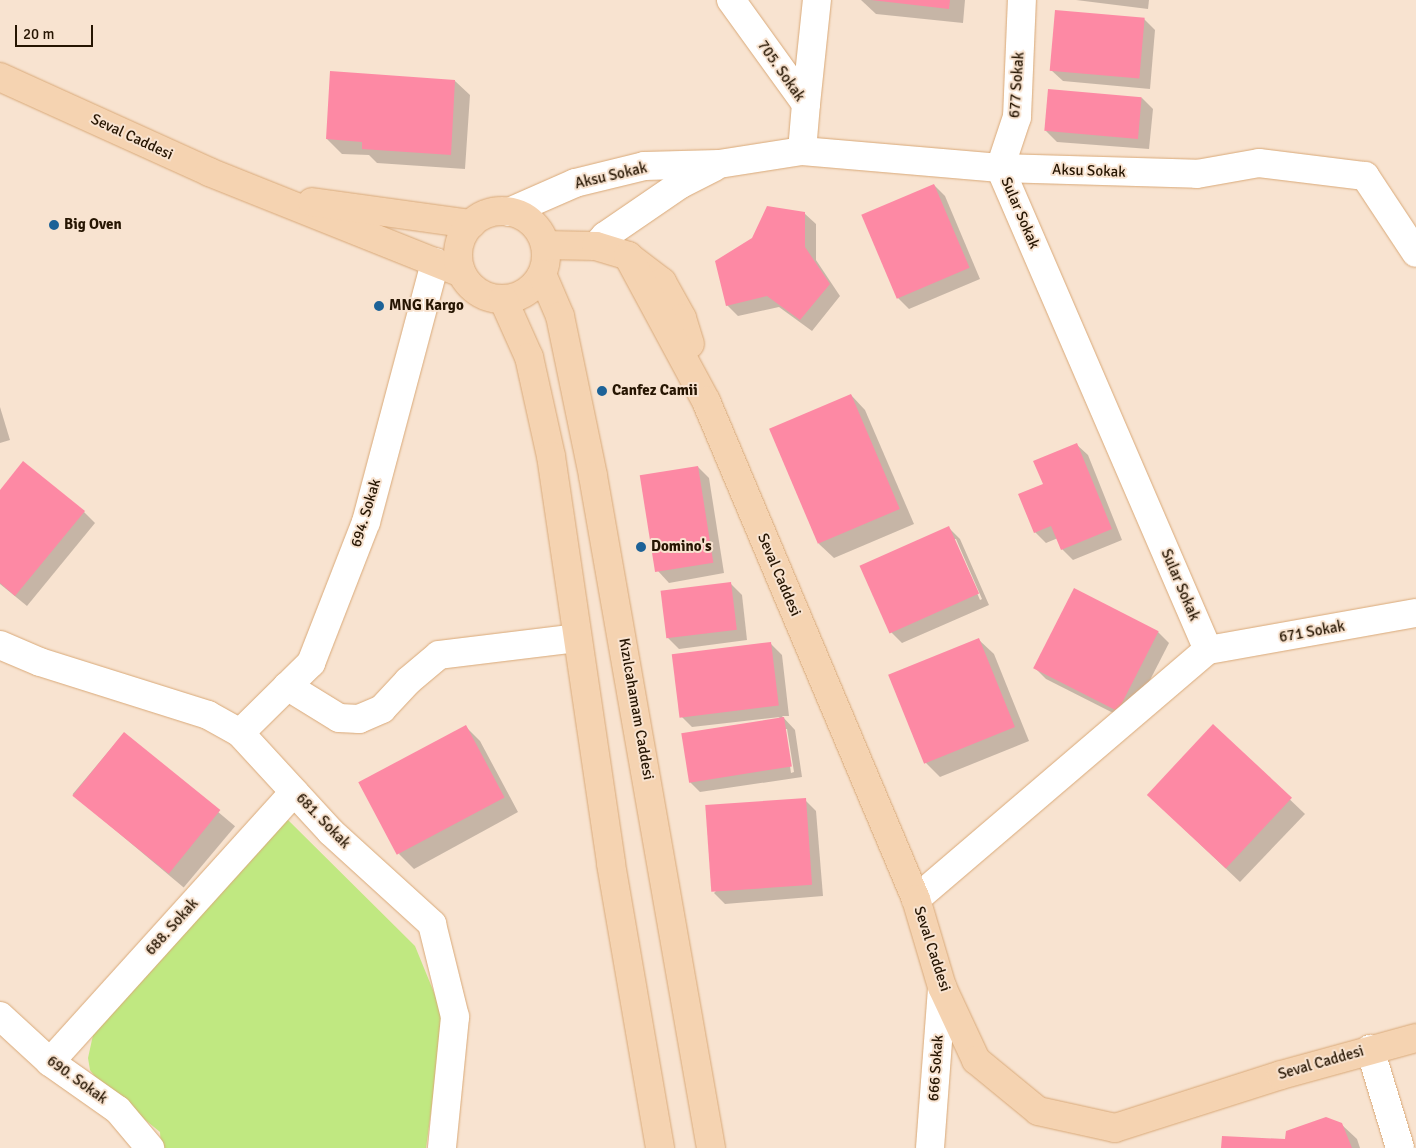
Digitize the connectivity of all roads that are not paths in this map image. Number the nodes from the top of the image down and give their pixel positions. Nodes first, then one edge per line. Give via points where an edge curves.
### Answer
1 (731, 0) edge
2 (817, 0) edge
3 (1022, 0) edge
4 (0, 77) edge
5 (806, 104) junction
6 (802, 151) junction
7 (719, 164) junction
8 (1000, 168) junction
9 (266, 195) junction
10 (509, 212) junction
11 (471, 224) junction
12 (545, 245) junction
13 (596, 246) junction
14 (1416, 253) edge
15 (435, 262) junction
16 (462, 273) junction
17 (542, 274) junction
18 (503, 299) junction
19 (1416, 613) edge
20 (577, 638) junction
21 (0, 645) edge
22 (1208, 650) junction
23 (287, 686) junction
24 (240, 733) junction
25 (294, 792) junction
26 (916, 899) junction
27 (942, 987) junction
28 (0, 1016) edge
29 (1416, 1038) edge
30 (1370, 1049) junction
31 (50, 1062) junction
32 (443, 1147) edge
33 (150, 1148) edge
34 (660, 1148) edge
35 (711, 1148) edge
36 (930, 1148) edge
37 (1400, 1148) edge

1 - 5 street, 705. Sokak
2 - 5 street
3 - 8 street, 677 Sokak via 1017,117
4 - 9 main road, Seval Caddesi
5 - 6 street, 705. Sokak
6 - 7 street, Aksu Sokak
6 - 8 street, Aksu Sokak
7 - 10 street, Aksu Sokak via 644,166 575,182
7 - 13 street, Aksu Sokak via 681,184 605,236
8 - 14 street, Aksu Sokak via 1197,174 1259,163 1365,176
8 - 22 street, Sular Sokak
9 - 11 main road, Seval Caddesi
9 - 15 main road, Seval Caddesi
10 - 11 main road via 489,214
10 - 12 main road via 528,220 542,235
11 - 16 main road via 459,247
12 - 13 main road, Seval Caddesi
12 - 17 main road
13 - 26 main road, Seval Caddesi via 628,256 662,282 682,318 706,401
15 - 16 main road, Seval Caddesi
15 - 23 street, 694. Sokak via 366,522 311,663
16 - 18 main road, Seval Caddesi via 478,292
17 - 18 main road via 526,292
17 - 35 main road, Kızılcahamam Caddesi via 560,316 591,467
18 - 20 main road via 529,357 541,408
19 - 22 street, 671 Sokak
20 - 23 street via 439,655 382,709 359,719 339,718
20 - 34 main road via 610,864
21 - 24 street, 681. Sokak via 40,662 208,715
22 - 26 street
23 - 24 street, 694. Sokak
24 - 25 street, 681. Sokak
25 - 31 street, 688. Sokak
25 - 32 street, 681. Sokak via 331,832 432,924 455,1017
26 - 27 main road, Seval Caddesi
27 - 30 main road, Seval Caddesi via 976,1060 1038,1111 1114,1128
27 - 36 street, 666 Sokak
28 - 31 street, 690. Sokak
29 - 30 main road, Seval Caddesi
30 - 37 street
31 - 33 street, 690. Sokak via 118,1110

